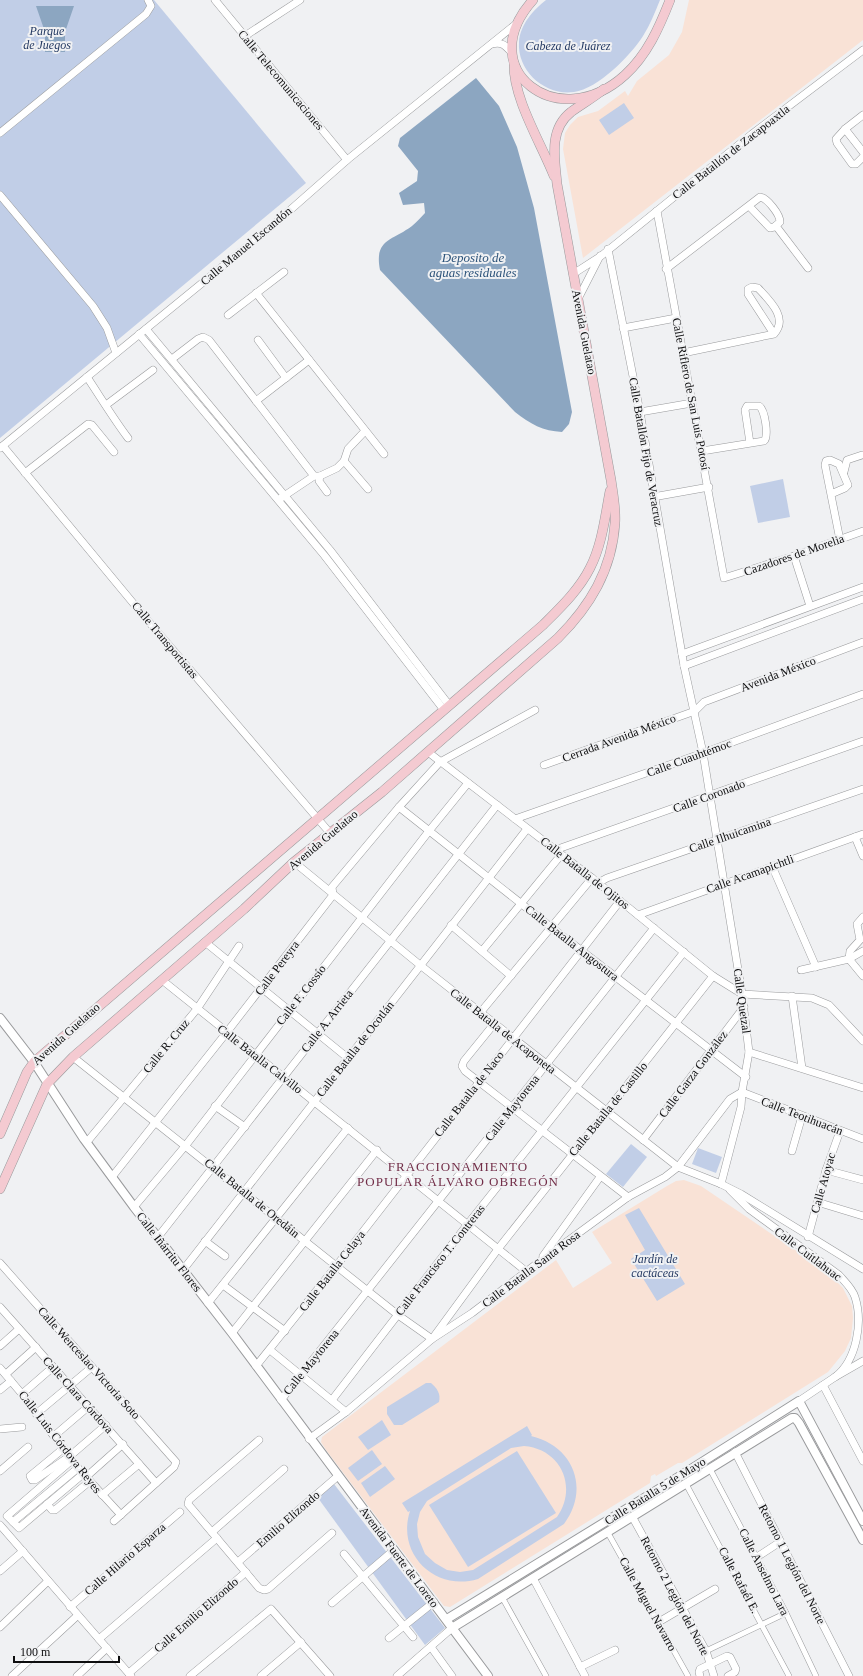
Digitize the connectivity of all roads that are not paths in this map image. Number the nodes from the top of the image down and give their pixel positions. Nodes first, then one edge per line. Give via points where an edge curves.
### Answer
1 (148, 0) edge
2 (215, 0) edge
3 (300, 0) edge
4 (528, 0) edge
5 (533, 0) edge
6 (670, 0) edge
7 (522, 13) junction
8 (516, 24) junction
9 (245, 36) junction
10 (492, 44) junction
11 (863, 50) edge
12 (513, 56) junction
13 (604, 89) junction
14 (863, 115) edge
15 (845, 129) junction
16 (0, 133) edge
17 (863, 152) edge
18 (863, 157) edge
19 (347, 160) junction
20 (556, 184) junction
21 (0, 195) edge
22 (749, 206) junction
23 (657, 211) junction
24 (776, 226) junction
25 (608, 249) junction
26 (601, 256) junction
27 (808, 268) dead end
28 (666, 269) junction
29 (284, 272) dead end
30 (573, 274) junction
31 (256, 293) junction
32 (578, 299) junction
33 (228, 315) dead end
34 (676, 318) junction
35 (624, 328) junction
36 (146, 329) junction
37 (139, 334) junction
38 (774, 334) junction
39 (258, 340) dead end
40 (116, 353) junction
41 (683, 353) junction
42 (172, 359) junction
43 (309, 360) junction
44 (153, 370) dead end
45 (87, 378) junction
46 (286, 378) junction
47 (256, 401) junction
48 (692, 403) junction
49 (106, 405) junction
50 (640, 412) junction
51 (220, 419) junction
52 (214, 424) junction
53 (366, 431) junction
54 (128, 438) dead end
55 (750, 443) junction
56 (2, 447) edge
57 (702, 451) junction
58 (114, 452) dead end
59 (384, 454) dead end
60 (862, 456) edge
61 (344, 461) junction
62 (844, 472) junction
63 (26, 473) junction
64 (317, 476) junction
65 (612, 480) junction
66 (708, 487) junction
67 (368, 489) dead end
68 (327, 492) dead end
69 (831, 494) junction
70 (285, 496) junction
71 (653, 497) junction
72 (278, 501) junction
73 (306, 521) junction
74 (300, 527) junction
75 (863, 531) edge
76 (840, 540) junction
77 (327, 552) junction
78 (794, 556) junction
79 (724, 578) joint
80 (863, 587) edge
81 (863, 599) edge
82 (810, 606) junction
83 (735, 634) junction
84 (863, 642) edge
85 (737, 645) junction
86 (682, 654) junction
87 (684, 666) junction
88 (863, 694) edge
89 (447, 708) junction
90 (535, 710) dead end
91 (695, 711) junction
92 (863, 741) edge
93 (428, 752) junction
94 (703, 753) junction
95 (440, 762) junction
96 (544, 765) dead end
97 (468, 783) junction
98 (863, 789) edge
99 (710, 796) junction
100 (497, 805) junction
101 (399, 807) junction
102 (316, 818) junction
103 (515, 819) junction
104 (527, 829) junction
105 (429, 831) junction
106 (330, 833) junction
107 (863, 834) edge
108 (855, 837) junction
109 (717, 839) junction
110 (555, 850) junction
111 (458, 854) junction
112 (561, 855) junction
113 (863, 856) edge
114 (294, 862) junction
115 (772, 866) junction
116 (488, 878) junction
117 (592, 878) junction
118 (724, 883) junction
119 (598, 884) junction
120 (333, 895) junction
121 (620, 900) junction
122 (522, 904) junction
123 (638, 915) junction
124 (361, 918) junction
125 (858, 918) edge
126 (451, 925) junction
127 (552, 928) junction
128 (654, 928) junction
129 (205, 942) junction
130 (391, 942) junction
131 (239, 946) dead end
132 (482, 951) junction
133 (582, 951) junction
134 (863, 951) edge
135 (684, 952) junction
136 (849, 960) junction
137 (228, 963) junction
138 (420, 965) junction
139 (816, 967) junction
140 (802, 970) dead end
141 (511, 976) junction
142 (714, 976) junction
143 (863, 976) edge
144 (616, 977) junction
145 (162, 980) junction
146 (261, 989) junction
147 (742, 994) junction
148 (792, 996) junction
149 (645, 1000) junction
150 (744, 1007) junction
151 (196, 1009) junction
152 (289, 1011) junction
153 (480, 1012) junction
154 (0, 1018) edge
155 (494, 1024) junction
156 (676, 1024) junction
157 (227, 1032) junction
158 (317, 1034) junction
159 (512, 1038) junction
160 (863, 1041) edge
161 (711, 1051) junction
162 (750, 1052) junction
163 (254, 1055) junction
164 (73, 1056) junction
165 (349, 1059) junction
166 (34, 1062) junction
167 (546, 1064) junction
168 (802, 1068) junction
169 (283, 1077) junction
170 (746, 1077) junction
171 (479, 1081) junction
172 (47, 1084) junction
173 (576, 1088) junction
174 (863, 1088) edge
175 (742, 1092) junction
176 (124, 1097) junction
177 (315, 1102) junction
178 (215, 1106) junction
179 (512, 1107) junction
180 (606, 1110) junction
181 (802, 1116) junction
182 (156, 1122) junction
183 (244, 1127) junction
184 (348, 1128) junction
185 (541, 1130) junction
186 (840, 1130) junction
187 (0, 1134) edge
188 (863, 1139) edge
189 (643, 1140) junction
190 (87, 1142) junction
191 (186, 1145) junction
192 (377, 1150) junction
193 (792, 1151) dead end
194 (572, 1154) junction
195 (213, 1167) junction
196 (678, 1167) junction
197 (826, 1170) junction
198 (407, 1174) junction
199 (112, 1176) junction
200 (600, 1177) junction
201 (863, 1180) edge
202 (724, 1186) junction
203 (0, 1189) edge
204 (244, 1192) junction
205 (628, 1197) junction
206 (440, 1201) junction
207 (817, 1202) junction
208 (134, 1207) junction
209 (863, 1216) edge
210 (277, 1218) junction
211 (468, 1225) junction
212 (808, 1236) junction
213 (158, 1237) junction
214 (205, 1241) junction
215 (305, 1241) junction
216 (498, 1249) junction
217 (225, 1256) dead end
218 (539, 1262) junction
219 (0, 1263) edge
220 (337, 1265) junction
221 (183, 1270) junction
222 (862, 1270) edge
223 (527, 1272) junction
224 (224, 1285) junction
225 (369, 1291) junction
226 (208, 1303) junction
227 (254, 1307) junction
228 (1, 1310) edge
229 (398, 1315) junction
230 (19, 1329) junction
231 (285, 1331) junction
232 (232, 1333) junction
233 (432, 1340) junction
234 (0, 1346) edge
235 (36, 1347) junction
236 (270, 1350) junction
237 (861, 1363) edge
238 (256, 1366) junction
239 (53, 1367) junction
240 (92, 1367) junction
241 (0, 1368) edge
242 (863, 1371) edge
243 (6, 1374) junction
244 (301, 1376) junction
245 (836, 1377) junction
246 (11, 1381) junction
247 (823, 1385) junction
248 (69, 1386) junction
249 (0, 1390) edge
250 (22, 1394) junction
251 (281, 1400) junction
252 (332, 1400) junction
253 (799, 1401) junction
254 (89, 1406) junction
255 (346, 1412) junction
256 (36, 1414) junction
257 (106, 1425) junction
258 (22, 1427) dead end
259 (0, 1429) edge
260 (54, 1436) junction
261 (309, 1439) junction
262 (259, 1440) dead end
263 (122, 1444) junction
264 (28, 1447) dead end
265 (64, 1448) junction
266 (735, 1452) junction
267 (71, 1458) junction
268 (0, 1460) edge
269 (863, 1461) edge
270 (139, 1464) junction
271 (3, 1469) edge
272 (284, 1469) dead end
273 (710, 1469) junction
274 (84, 1475) junction
275 (338, 1476) junction
276 (680, 1476) junction
277 (156, 1483) junction
278 (686, 1484) junction
279 (37, 1491) junction
280 (102, 1495) junction
281 (45, 1501) junction
282 (180, 1512) dead end
283 (121, 1515) junction
284 (633, 1518) junction
285 (114, 1521) dead end
286 (863, 1521) edge
287 (602, 1524) junction
288 (0, 1525) edge
289 (212, 1532) junction
290 (332, 1533) dead end
291 (608, 1533) junction
292 (217, 1538) junction
293 (863, 1540) edge
294 (780, 1542) junction
295 (394, 1550) junction
296 (23, 1551) junction
297 (555, 1553) junction
298 (344, 1554) dead end
299 (757, 1557) junction
300 (238, 1562) junction
301 (561, 1562) junction
302 (0, 1571) edge
303 (246, 1572) junction
304 (362, 1577) junction
305 (533, 1578) junction
306 (48, 1581) junction
307 (715, 1589) dead end
308 (502, 1597) junction
309 (434, 1602) junction
310 (332, 1603) dead end
311 (70, 1607) junction
312 (682, 1608) junction
313 (786, 1613) junction
314 (77, 1616) junction
315 (447, 1619) junction
316 (657, 1623) junction
317 (762, 1624) junction
318 (403, 1625) junction
319 (0, 1627) edge
320 (452, 1628) junction
321 (413, 1637) dead end
322 (389, 1638) dead end
323 (99, 1639) junction
324 (301, 1642) junction
325 (431, 1647) junction
326 (106, 1648) junction
327 (615, 1650) dead end
328 (706, 1651) junction
329 (710, 1664) junction
330 (580, 1667) junction
331 (130, 1675) edge
332 (12, 1676) edge
333 (77, 1676) edge
334 (190, 1676) edge
335 (261, 1676) edge
336 (330, 1676) edge
337 (397, 1676) edge
338 (452, 1676) edge
339 (488, 1676) edge
340 (546, 1676) edge
341 (585, 1676) edge
342 (688, 1676) edge
343 (700, 1676) edge
344 (714, 1676) edge
345 (728, 1676) edge
346 (789, 1676) edge
347 (816, 1676) edge
348 (849, 1676) edge

1 - 16 street via 151,6 146,14
2 - 9 street, Calle Telecomunicaciones
3 - 9 street
4 - 7 street
5 - 7 main road, Avenida Guelatao
6 - 13 main road via 647,50 627,74
7 - 8 main road, Avenida Guelatao
8 - 10 street, Calle Manuel Escandón
8 - 12 main road, Avenida Guelatao via 512,38
9 - 19 street, Calle Telecomunicaciones
10 - 12 street via 503,44
10 - 19 street, Calle Manuel Escandón
11 - 23 street, Calle Batallón de Zacapoaxtla
12 - 13 main road via 528,84 552,98 575,99
12 - 20 main road, Avenida Guelatao via 518,93
13 - 20 main road, Avenida Guelatao via 568,115 557,129
14 - 15 street
15 - 17 street
15 - 18 street via 837,137 836,143 852,164 856,164
19 - 36 street, Calle Manuel Escandón via 272,226
20 - 30 main road, Avenida Guelatao
21 - 40 street via 93,306 107,328
22 - 24 street via 768,227
22 - 24 street via 758,198 765,198 781,219
22 - 28 street
23 - 25 street, Calle Batallón de Zacapoaxtla
23 - 28 street, Calle Riflero de San Luis Potosí
24 - 27 street
25 - 26 street, Calle Batallón de Zacapoaxtla
25 - 35 street, Calle Batallón Fijo de Veracruz
26 - 30 street, Calle Batallón de Zacapoaxtla
26 - 32 street, Calle Batallón de Zacapoaxtla
28 - 34 street, Calle Riflero de San Luis Potosí
29 - 31 street
30 - 32 main road, Avenida Guelatao
31 - 33 street
31 - 43 street
32 - 65 main road, Avenida Guelatao
34 - 35 street
34 - 41 street, Calle Riflero de San Luis Potosí
35 - 50 street, Calle Batallón Fijo de Veracruz
36 - 37 street, Calle Manuel Escandón
36 - 42 street
37 - 40 street, Calle Manuel Escandón
37 - 52 street
38 - 38 street via 779,321 776,309 758,288 750,288 748,294
38 - 41 street
39 - 46 street
40 - 45 street, Calle Manuel Escandón
41 - 48 street, Calle Riflero de San Luis Potosí
42 - 47 street via 198,339 206,338
42 - 51 street
43 - 46 street
43 - 53 street
44 - 49 street
45 - 49 street
45 - 56 street, Calle Manuel Escandón
46 - 47 street
47 - 64 street
48 - 50 street
48 - 57 street, Calle Riflero de San Luis Potosí
49 - 54 street
50 - 71 street, Calle Batallón Fijo de Veracruz
51 - 52 street
51 - 70 street
52 - 72 street
53 - 59 street
53 - 61 street via 348,449
55 - 55 street via 764,442 767,438 763,409 759,406 747,406 745,410
55 - 57 street
56 - 63 street, Calle Transportistas
57 - 66 street, Calle Riflero de San Luis Potosí
58 - 63 street via 92,425 88,424
60 - 62 street via 847,460
61 - 64 street via 337,468
61 - 67 street
62 - 69 street via 847,487
62 - 69 street via 834,460 826,461
63 - 102 street, Calle Transportistas
64 - 68 street
64 - 70 street
65 - 89 main road, Avenida Guelatao via 598,548 590,568 575,590 543,625
65 - 93 main road, Avenida Guelatao via 616,522 612,548 591,600 558,638
66 - 71 street
66 - 79 street, Calle Riflero de San Luis Potosí
69 - 76 street
70 - 72 street
70 - 73 street
71 - 86 street, Calle Batallón Fijo de Veracruz
72 - 74 street
73 - 74 street
73 - 77 street
74 - 77 street
75 - 76 street, Cazadores de Morelia
76 - 78 street, Cazadores de Morelia
77 - 89 street
78 - 79 street, Cazadores de Morelia
78 - 82 street
80 - 82 street
81 - 85 street
82 - 83 street
83 - 85 street
83 - 86 street
84 - 91 street, Avenida México via 704,702
85 - 87 street
86 - 87 street, Calle Quetzal
87 - 91 street, Calle Quetzal
88 - 94 street, Calle Cuauhtémoc
89 - 102 main road, Avenida Guelatao
90 - 95 street, Calle Pereyra
91 - 94 street, Calle Quetzal
91 - 96 street, Cerrada Avenida México
92 - 99 street, Calle Coronado
93 - 95 street, Calle Batalla de Ojitos
93 - 106 main road, Avenida Guelatao
94 - 99 street, Calle Quetzal
94 - 103 street, Calle Cuauhtémoc
95 - 97 street, Calle Batalla de Ojitos
95 - 101 street, Calle Pereyra
97 - 100 street, Calle Batalla de Ojitos
97 - 105 street, Calle F. Cossío
98 - 109 street, Calle Ilhuicamina
99 - 109 street, Calle Quetzal
99 - 110 street, Calle Coronado
100 - 103 street, Calle Batalla de Ojitos
100 - 111 street, Calle A. Arrieta
101 - 105 street, Calle Batalla Angostura
101 - 120 street, Calle Pereyra via 332,887
102 - 106 street, Calle Transportistas
102 - 166 main road, Avenida Guelatao
103 - 104 street, Calle Batalla de Ojitos
104 - 110 street, Calle Batalla de Ojitos
104 - 116 street, Calle Batalla de Ocotlán
105 - 111 street, Calle Batalla Angostura
105 - 124 street, Calle F. Cossío
106 - 114 main road, Avenida Guelatao
107 - 108 street, Calle Acamapichtli
108 - 113 street
108 - 115 street, Calle Acamapichtli
109 - 118 street, Calle Quetzal
109 - 119 street, Calle Ilhuicamina via 607,878
110 - 112 street, Calle Batalla de Ojitos
111 - 116 street, Calle Batalla Angostura
111 - 130 street, Calle A. Arrieta
112 - 117 street, Calle Batalla de Ojitos
112 - 122 street
114 - 120 street, Calle Batalla de Acaponeta
114 - 129 main road, Avenida Guelatao
115 - 118 street, Calle Acamapichtli
115 - 139 street
116 - 122 street, Calle Batalla Angostura
116 - 126 street, Calle Batalla de Ocotlán
117 - 119 street, Calle Batalla de Ojitos
117 - 127 street
118 - 123 street, Calle Acamapichtli
118 - 147 street, Calle Quetzal
119 - 121 street, Calle Batalla de Ojitos
120 - 124 street, Calle Batalla de Acaponeta
120 - 146 street, Calle Pereyra
121 - 123 street, Calle Batalla de Ojitos
121 - 133 street, Calle Batalla de Naco
122 - 127 street, Calle Batalla Angostura
122 - 132 street
123 - 128 street, Calle Batalla de Ojitos
124 - 130 street, Calle Batalla de Acaponeta
124 - 152 street, Calle F. Cossío
125 - 136 street via 860,940 850,951
126 - 132 street
126 - 138 street, Calle Batalla de Ocotlán
127 - 133 street, Calle Batalla Angostura
127 - 141 street
128 - 135 street, Calle Batalla de Ojitos
128 - 144 street, Calle Maytorena
129 - 137 street
129 - 145 main road, Avenida Guelatao
130 - 138 street, Calle Batalla de Acaponeta
130 - 158 street, Calle A. Arrieta
131 - 137 street, Calle R. Cruz
132 - 141 street
133 - 144 street, Calle Batalla Angostura
133 - 159 street, Calle Batalla de Naco
134 - 136 street
135 - 142 street, Calle Batalla de Ojitos
135 - 149 street, Calle Francisco T. Contreras
136 - 139 street
136 - 143 street
137 - 146 street
137 - 151 street, Calle R. Cruz
138 - 153 street, Calle Batalla de Acaponeta
138 - 165 street, Calle Batalla de Ocotlán
139 - 140 street
141 - 153 street
142 - 147 street, Calle Batalla de Ojitos
142 - 156 street, Calle Batalla de Castillo
144 - 149 street, Calle Batalla Angostura
144 - 167 street, Calle Maytorena
145 - 151 street, Calle Batalla Calvillo
145 - 164 main road, Avenida Guelatao
146 - 152 street
146 - 157 street, Calle Pereyra
147 - 148 street
147 - 150 street, Calle Quetzal
148 - 160 street via 812,998 829,1005
148 - 168 street
149 - 156 street, Calle Batalla Angostura
149 - 173 street, Calle Francisco T. Contreras
150 - 161 street, Calle Garza González
150 - 162 street, Calle Quetzal
151 - 157 street, Calle Batalla Calvillo
151 - 176 street, Calle R. Cruz
152 - 158 street
152 - 163 street, Calle F. Cossío
153 - 155 street, Calle Batalla de Acaponeta
154 - 166 street, Calle Iñárritu Flores
155 - 159 street, Calle Batalla de Acaponeta
155 - 171 street via 462,1066
156 - 161 street, Calle Batalla Angostura
156 - 180 street, Calle Batalla de Castillo
157 - 163 street, Calle Batalla Calvillo
157 - 182 street, Calle Pereyra
158 - 165 street
158 - 169 street, Calle A. Arrieta
159 - 167 street, Calle Batalla de Acaponeta
159 - 171 street, Calle Batalla de Naco
161 - 170 street, Calle Batalla Angostura
161 - 189 street, Calle Garza González
162 - 168 street
162 - 170 street, Calle Quetzal
163 - 169 street, Calle Batalla Calvillo
163 - 178 street, Calle F. Cossío
164 - 172 main road, Avenida Guelatao
164 - 176 street, Calle Batalla de Oredáin
165 - 177 street, Calle Batalla de Ocotlán
166 - 172 street, Calle Iñárritu Flores
166 - 187 main road, Avenida Guelatao via 27,1072
167 - 173 street, Calle Batalla de Acaponeta
167 - 179 street, Calle Maytorena
168 - 174 street
169 - 177 street, Calle Batalla Calvillo
169 - 183 street, Calle A. Arrieta
170 - 175 street, Calle Quetzal
171 - 179 street
171 - 198 street, Calle Batalla de Naco
172 - 190 street, Calle Iñárritu Flores
172 - 203 main road, Avenida Guelatao
173 - 180 street, Calle Batalla de Acaponeta
173 - 185 street, Calle Francisco T. Contreras
175 - 181 street, Calle Teotihuacán
175 - 196 street, Calle Batalla Santa Rosa via 730,1099
175 - 202 street, Calle Quetzal
176 - 182 street, Calle Batalla de Oredáin
176 - 190 street, Calle R. Cruz
177 - 184 street, Calle Batalla Calvillo
177 - 204 street, Calle Batalla de Ocotlán
178 - 183 street
178 - 191 street, Calle F. Cossío
179 - 185 street
179 - 206 street, Calle Maytorena
180 - 189 street, Calle Batalla de Acaponeta
180 - 194 street, Calle Batalla de Castillo
181 - 186 street, Calle Teotihuacán
181 - 193 street
182 - 191 street, Calle Batalla de Oredáin
182 - 199 street, Calle Pereyra
183 - 195 street, Calle A. Arrieta
184 - 192 street, Calle Batalla Calvillo
184 - 210 street
185 - 194 street
185 - 211 street, Calle Francisco T. Contreras
186 - 188 street, Calle Teotihuacán
186 - 197 street, Calle Atoyac
189 - 196 street, Calle Batalla de Acaponeta
190 - 199 street, Calle Iñárritu Flores
191 - 195 street, Calle Batalla de Oredáin
191 - 208 street, Calle F. Cossío
192 - 198 street, Calle Batalla Calvillo
192 - 215 street
194 - 200 street
194 - 216 street, Calle Batalla de Castillo
195 - 204 street, Calle Batalla de Oredáin
195 - 213 street, Calle A. Arrieta
196 - 202 street, Calle Batalla de Acaponeta
196 - 205 street, Calle Batalla Santa Rosa
197 - 201 street
197 - 207 street, Calle Atoyac
198 - 206 street, Calle Batalla Calvillo
198 - 220 street, Calle Batalla Celaya
199 - 208 street, Calle Iñárritu Flores
200 - 205 street
200 - 218 street
202 - 212 street
202 - 245 street, Calle Cuitlahuac via 749,1209 824,1264 851,1288 858,1305 859,1330 846,1368
204 - 210 street, Calle Batalla de Oredáin
204 - 214 street, Calle Batalla de Ocotlán
205 - 218 street, Calle Batalla Santa Rosa
206 - 211 street, Calle Batalla Calvillo
206 - 225 street, Calle Maytorena
207 - 209 street
207 - 212 street, Calle Atoyac
208 - 213 street, Calle Iñárritu Flores
210 - 215 street, Calle Batalla de Oredáin
210 - 224 street
211 - 216 street, Calle Batalla Calvillo
211 - 229 street, Calle Francisco T. Contreras
212 - 222 street
213 - 221 street, Calle Iñárritu Flores
214 - 217 street
214 - 221 street, Calle Batalla de Ocotlán
215 - 220 street, Calle Batalla de Oredáin
215 - 227 street
216 - 223 street, Calle Batalla Calvillo
216 - 233 street, Calle Batalla de Castillo
218 - 223 street, Calle Batalla Santa Rosa
219 - 240 street, Calle Wenceslao Victoria Soto
220 - 225 street, Calle Batalla de Oredáin
220 - 231 street, Calle Batalla Celaya
221 - 226 street, Calle Iñárritu Flores
223 - 233 street, Calle Batalla Santa Rosa
224 - 226 street
224 - 227 street
225 - 229 street, Calle Batalla de Oredáin
225 - 244 street, Calle Maytorena
226 - 232 street, Calle Iñárritu Flores
227 - 231 street
227 - 232 street
228 - 230 street, Calle Clara Córdova
229 - 233 street, Calle Batalla de Oredáin
229 - 252 street, Calle Francisco T. Contreras
230 - 234 street
230 - 235 street, Calle Clara Córdova
231 - 236 street, Calle Batalla Celaya
232 - 238 street, Calle Iñárritu Flores
233 - 255 street, Calle Batalla Santa Rosa
235 - 239 street, Calle Clara Córdova
235 - 243 street
236 - 238 street, Calle Batalla Celaya
236 - 244 street
237 - 242 street
237 - 245 street, Calle Batalla 5 de Mayo
238 - 251 street, Calle Iñárritu Flores
239 - 248 street, Calle Clara Córdova
239 - 250 street
240 - 248 street
240 - 277 street, Calle Wenceslao Victoria Soto via 175,1460 176,1464
241 - 243 street, Calle Luis Córdova Reyes
243 - 246 street, Calle Luis Córdova Reyes
244 - 251 street, Calle Maytorena
244 - 252 street
245 - 247 street, Calle Batalla 5 de Mayo
246 - 249 street
246 - 250 street, Calle Luis Córdova Reyes
247 - 253 street, Calle Batalla 5 de Mayo
247 - 269 street
248 - 254 street, Calle Clara Córdova
248 - 256 street
250 - 256 street, Calle Luis Córdova Reyes
251 - 261 street, Calle Iñárritu Flores
252 - 255 street
253 - 276 street, Calle Batalla 5 de Mayo
253 - 286 street
254 - 257 street, Calle Clara Córdova
254 - 260 street
255 - 261 street, Calle Batalla Santa Rosa
256 - 260 street, Calle Luis Córdova Reyes
257 - 263 street, Calle Clara Córdova
257 - 267 street
258 - 259 street
260 - 265 street, Calle Luis Córdova Reyes
261 - 275 street, Avenida Fuerte de Loreto
262 - 289 street via 187,1502
263 - 270 street, Calle Clara Córdova
263 - 274 street
264 - 271 street
265 - 267 street, Calle Luis Córdova Reyes
265 - 267 street via 30,1478 35,1480
266 - 273 street, Calle Batalla 5 de Mayo
266 - 293 street, Calle Batalla 5 de Mayo via 792,1418 797,1420
266 - 294 street, Retorno 1 Legión del Norte
267 - 274 street, Calle Luis Córdova Reyes
267 - 279 street
268 - 271 street
270 - 277 street, Calle Clara Córdova
270 - 280 street
272 - 289 street
273 - 278 street, Calle Batalla 5 de Mayo
273 - 299 street, Calle Anselmo Lara
274 - 280 street, Calle Luis Córdova Reyes
274 - 281 street
274 - 281 street via 55,1510 52,1510
275 - 295 street, Avenida Fuerte de Loreto
275 - 300 street, Emilio Elizondo
276 - 278 street
276 - 287 street, Calle Batalla 5 de Mayo
277 - 283 street
278 - 284 street, Calle Batalla 5 de Mayo
278 - 317 street, Calle Rafaél E.
279 - 281 street
279 - 281 street via 7,1516 13,1522
280 - 283 street, Calle Luis Córdova Reyes
282 - 311 street, Calle Hilario Esparza
283 - 285 street
284 - 291 street, Calle Batalla 5 de Mayo
284 - 312 street, Retorno 2 Legión del Norte
287 - 291 street
287 - 297 street, Calle Batalla 5 de Mayo
288 - 296 street
289 - 292 street
290 - 303 street via 268,1589 264,1590
291 - 301 street, Calle Batalla 5 de Mayo
291 - 316 street, Calle Miguel Navarro
292 - 300 street
292 - 323 street
294 - 299 street
294 - 348 street, Retorno 1 Legión del Norte
295 - 304 street
295 - 309 street, Avenida Fuerte de Loreto
296 - 302 street
296 - 306 street
297 - 301 street
297 - 315 street, Calle Batalla 5 de Mayo
298 - 304 street
299 - 313 street, Calle Anselmo Lara
300 - 303 street
301 - 305 street, Calle Batalla 5 de Mayo
303 - 331 street, Calle Emilio Elizondo
304 - 310 street
304 - 318 street
305 - 308 street, Calle Batalla 5 de Mayo
305 - 330 street
306 - 311 street
306 - 319 street
307 - 312 street
308 - 320 street, Calle Batalla 5 de Mayo
308 - 340 street
309 - 315 street, Avenida Fuerte de Loreto
309 - 318 street
311 - 314 street
312 - 316 street
312 - 328 street, Retorno 2 Legión del Norte
313 - 317 street
313 - 347 street, Calle Anselmo Lara
314 - 323 street
314 - 332 street
315 - 320 street, Avenida Fuerte de Loreto
316 - 342 street, Calle Miguel Navarro
317 - 328 street
317 - 346 street, Calle Rafaél E.
318 - 321 street
318 - 322 street
320 - 325 street, Calle Batalla 5 de Mayo
320 - 339 street, Avenida Fuerte de Loreto
323 - 326 street
324 - 334 street via 271,1609
324 - 335 street
324 - 336 street
325 - 337 street, Calle Batalla 5 de Mayo
325 - 338 street
326 - 331 street
326 - 333 street
327 - 330 street
328 - 329 street, Retorno 2 Legión del Norte
329 - 343 street via 699,1671
329 - 344 street, Retorno 2 Legión del Norte
329 - 345 street via 728,1656 736,1670
330 - 341 street

